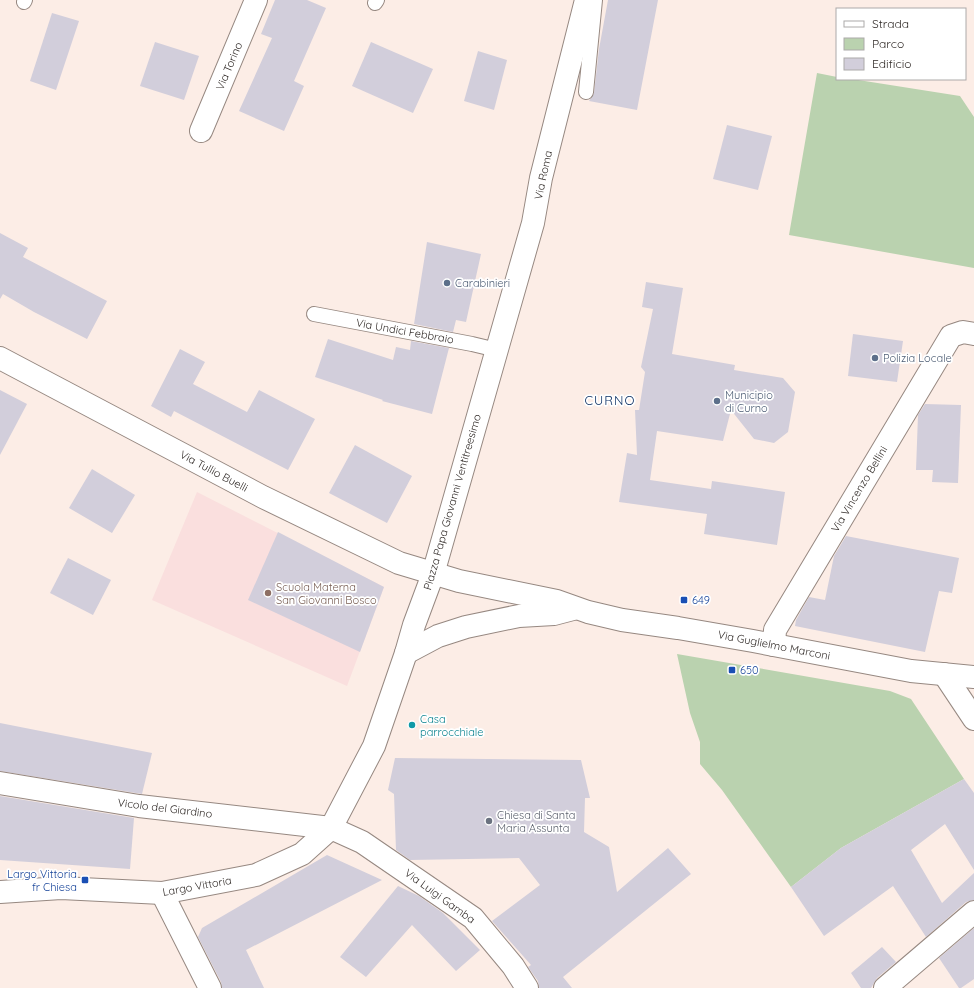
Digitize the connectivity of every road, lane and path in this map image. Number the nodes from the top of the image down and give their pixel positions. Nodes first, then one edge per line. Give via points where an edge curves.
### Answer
1 (256, 0) edge
2 (586, 0) edge
3 (595, 0) edge
4 (586, 92) dead end
5 (201, 131) dead end
6 (314, 314) dead end
7 (974, 334) edge
8 (497, 350) junction
9 (0, 358) edge
10 (433, 574) junction
11 (576, 608) junction
12 (774, 644) junction
13 (406, 653) junction
14 (944, 674) junction
15 (974, 677) edge
16 (974, 719) edge
17 (0, 783) edge
18 (331, 828) junction
19 (0, 892) edge
20 (162, 893) junction
21 (974, 912) edge
22 (210, 988) edge
23 (526, 988) edge
24 (885, 988) edge

1 - 5 street, Via Torino
2 - 8 street, Via Roma via 541,178 533,223
3 - 4 lane
6 - 8 lane, Via Undici Febbraio
7 - 12 street, Via Vincenzo Bellini via 963,332 951,336 775,630
8 - 10 street, Piazza Papa Giovanni Ventitreesimo
9 - 10 street, Via Tullio Buelli via 263,497 399,563
10 - 11 street, Via Guglielmo Marconi via 557,601
10 - 13 street, Piazza Papa Giovanni Ventitreesimo
11 - 12 street, Via Guglielmo Marconi via 622,620
11 - 13 street, Via Guglielmo Marconi via 554,614 519,616 466,627 438,636
12 - 14 street, Via Guglielmo Marconi via 911,672
13 - 18 street via 374,746
14 - 15 street, Via Guglielmo Marconi
14 - 16 street
17 - 18 street, Vicolo del Giardino via 139,806
18 - 20 street, Largo Vittoria via 302,854 256,875
18 - 23 street, Via Luigi Gamba via 362,842 473,918 513,966
19 - 20 street, Largo Vittoria via 61,888
20 - 22 street
21 - 24 street

